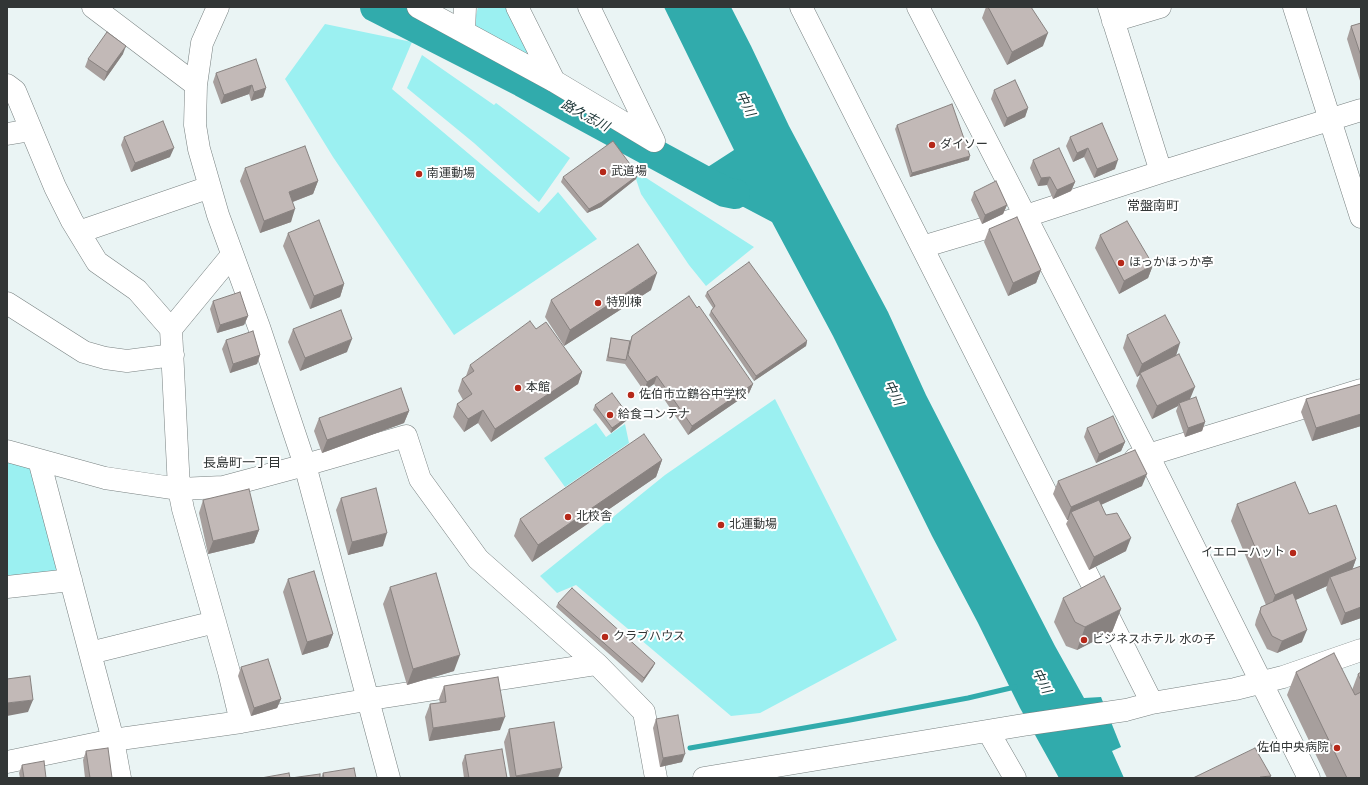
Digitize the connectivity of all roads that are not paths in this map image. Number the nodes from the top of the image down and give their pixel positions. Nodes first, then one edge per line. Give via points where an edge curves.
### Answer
1 (93, 7) edge
2 (218, 7) edge
3 (418, 7) edge
4 (465, 7) edge
5 (517, 7) edge
6 (590, 7) edge
7 (801, 7) edge
8 (918, 7) edge
9 (1160, 7) edge
10 (1294, 7) edge
11 (1111, 14) edge
12 (464, 32) junction
13 (554, 81) junction
14 (7, 85) edge
15 (196, 85) junction
16 (1361, 110) edge
17 (1330, 120) junction
18 (31, 130) junction
19 (7, 134) edge
20 (1161, 172) junction
21 (210, 187) junction
22 (1026, 216) junction
23 (1361, 217) edge
24 (79, 232) junction
25 (922, 247) junction
26 (232, 255) junction
27 (7, 303) edge
28 (171, 329) junction
29 (173, 355) junction
30 (1361, 390) edge
31 (7, 451) edge
32 (1148, 455) junction
33 (39, 460) junction
34 (1119, 464) edge
35 (305, 465) junction
36 (1066, 482) edge
37 (179, 489) junction
38 (1044, 490) junction
39 (70, 580) junction
40 (7, 586) edge
41 (215, 622) junction
42 (1361, 650) edge
43 (90, 653) junction
44 (596, 664) junction
45 (1260, 683) junction
46 (367, 700) junction
47 (1152, 703) junction
48 (241, 722) junction
49 (988, 731) junction
50 (113, 740) junction
51 (7, 762) edge
52 (120, 778) edge
53 (388, 778) edge
54 (656, 778) edge
55 (704, 778) edge
56 (1015, 778) edge
57 (1309, 778) edge

1 - 15 street
2 - 15 street via 202,43
3 - 12 street
4 - 12 street
5 - 13 street
6 - 13 street via 654,141
7 - 25 street
8 - 22 street
9 - 11 street
10 - 17 street
11 - 20 street
12 - 13 street
14 - 18 street via 15,91
15 - 21 street via 195,125
16 - 17 street
17 - 20 street
17 - 23 street
18 - 19 street
18 - 24 street via 55,187
20 - 22 street
21 - 24 street
21 - 26 street
22 - 25 street
22 - 32 street
24 - 28 street via 97,262 137,290
25 - 38 street
26 - 28 street
26 - 35 street
27 - 29 street via 84,352 127,361
28 - 29 street
29 - 37 street
30 - 32 street
31 - 33 street
32 - 34 street
32 - 45 street
33 - 37 street via 105,478
33 - 39 street
35 - 37 street via 223,487
35 - 44 street via 406,436 420,479 478,559
35 - 46 street
36 - 38 street
37 - 41 street
38 - 47 street
39 - 40 street
39 - 43 street
41 - 43 street
41 - 48 street
42 - 45 street
43 - 50 street
44 - 46 street
44 - 54 street via 644,712
45 - 47 street
45 - 57 street
46 - 48 street
46 - 53 street
47 - 49 street via 1126,710
48 - 50 street
49 - 55 street
49 - 56 street
50 - 51 street
50 - 52 street

